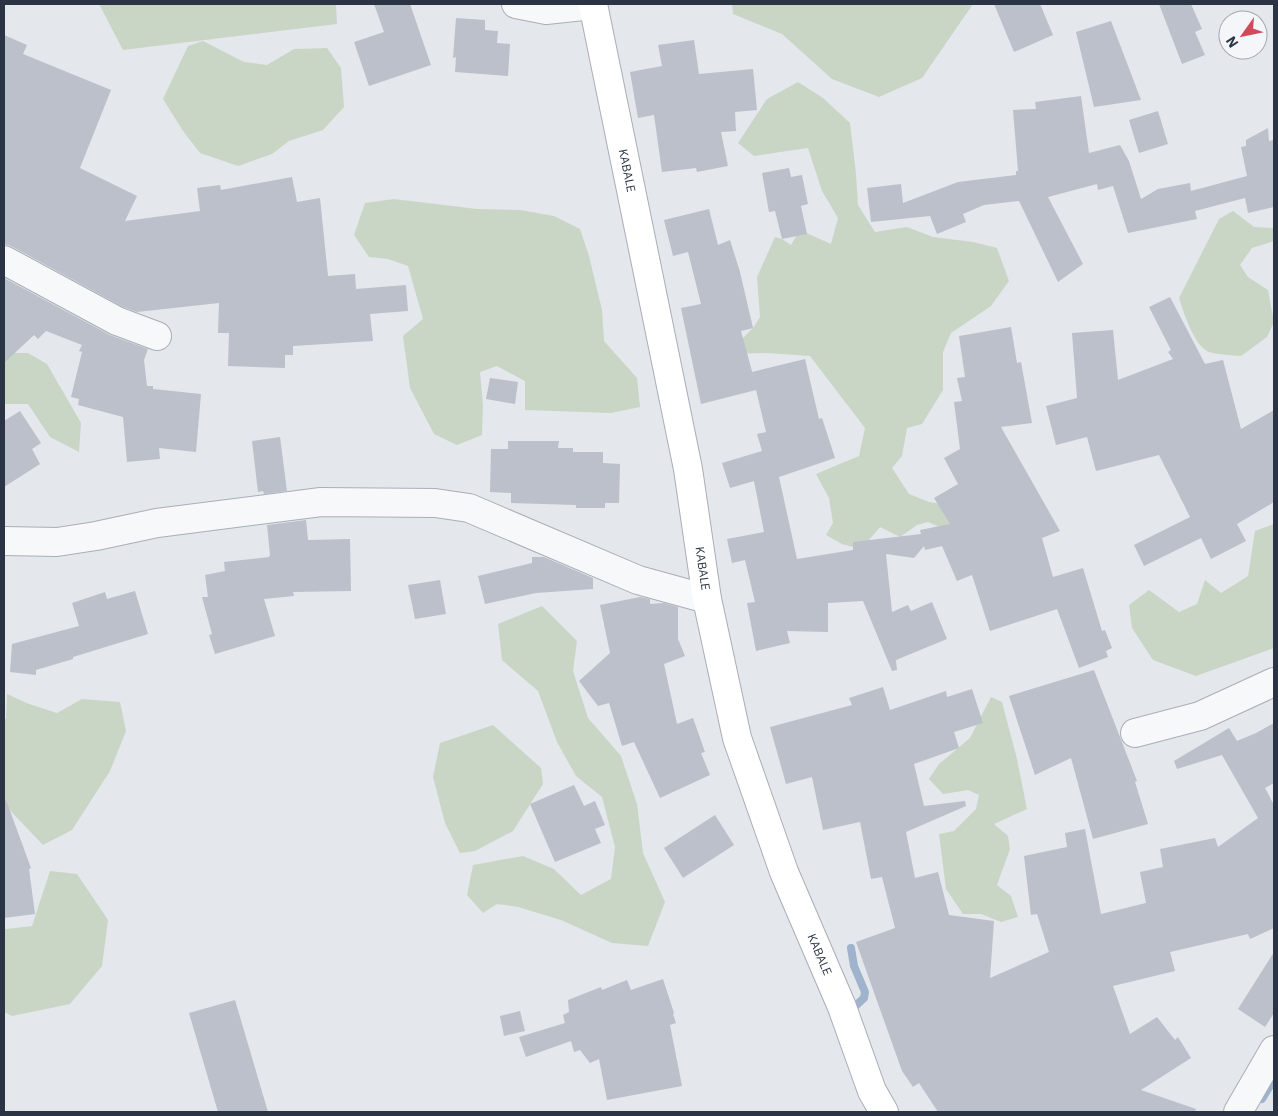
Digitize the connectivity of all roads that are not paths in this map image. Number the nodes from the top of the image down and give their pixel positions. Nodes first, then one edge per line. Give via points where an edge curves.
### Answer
1 (516, 4) edge
2 (593, 4) edge
3 (4, 260) edge
4 (157, 336) dead end
5 (4, 541) edge
6 (707, 599) junction
7 (1274, 682) edge
8 (1135, 733) dead end
9 (1274, 1050) edge
10 (884, 1112) edge
11 (1238, 1112) edge

1 - 2 street via 546,10
2 - 6 street, KABALE via 688,470
3 - 4 street via 117,321
5 - 6 street via 56,542 157,523 320,502 435,503 468,508 638,580
6 - 10 street, KABALE via 737,738 784,872 842,1007 872,1091
7 - 8 street via 1200,716
9 - 11 street

